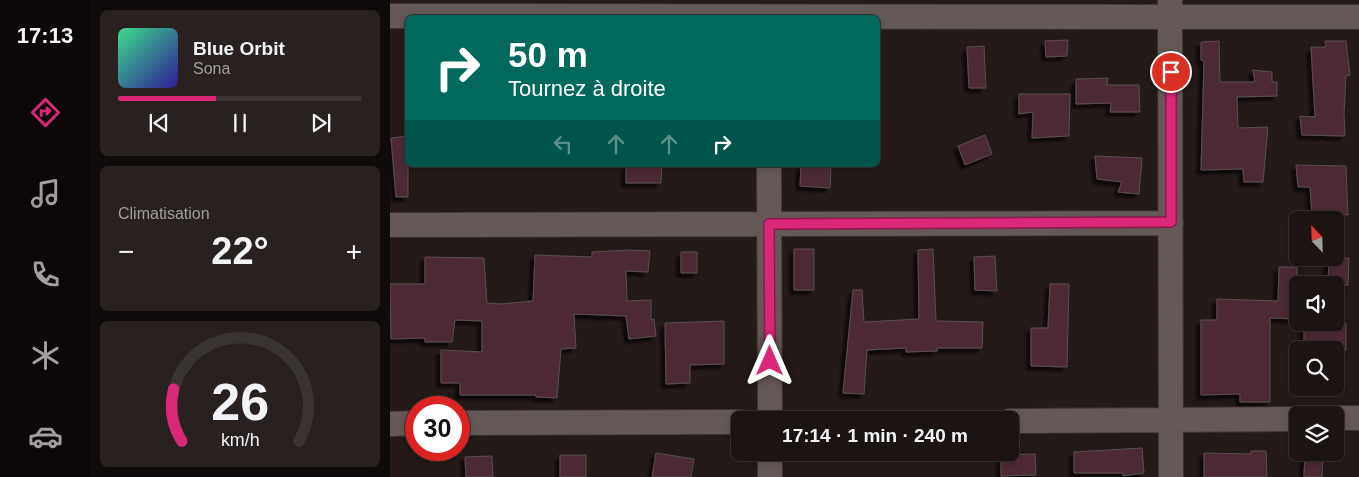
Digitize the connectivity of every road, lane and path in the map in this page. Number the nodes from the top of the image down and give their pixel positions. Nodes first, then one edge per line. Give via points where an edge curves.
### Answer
1 (1170, 8) edge
2 (768, 11) edge
3 (466, 15) edge
4 (390, 16) edge
5 (405, 16) edge
6 (1359, 17) edge
7 (769, 167) edge
8 (1171, 222) junction
9 (769, 224) junction
10 (390, 225) edge
11 (770, 411) edge
12 (1344, 418) edge
13 (1359, 418) edge
14 (1289, 419) edge
15 (1172, 420) junction
16 (1019, 421) edge
17 (731, 422) edge
18 (470, 423) edge
19 (390, 424) edge
20 (405, 424) edge
21 (770, 461) edge
22 (770, 477) edge
23 (1171, 477) edge

1 - 2 street
1 - 6 street
1 - 8 street
2 - 3 street
4 - 5 street
7 - 9 street
8 - 9 street
8 - 15 street
9 - 10 street
9 - 11 street
12 - 13 street
14 - 15 street
15 - 16 street
15 - 23 street
17 - 18 street
19 - 20 street
21 - 22 street

